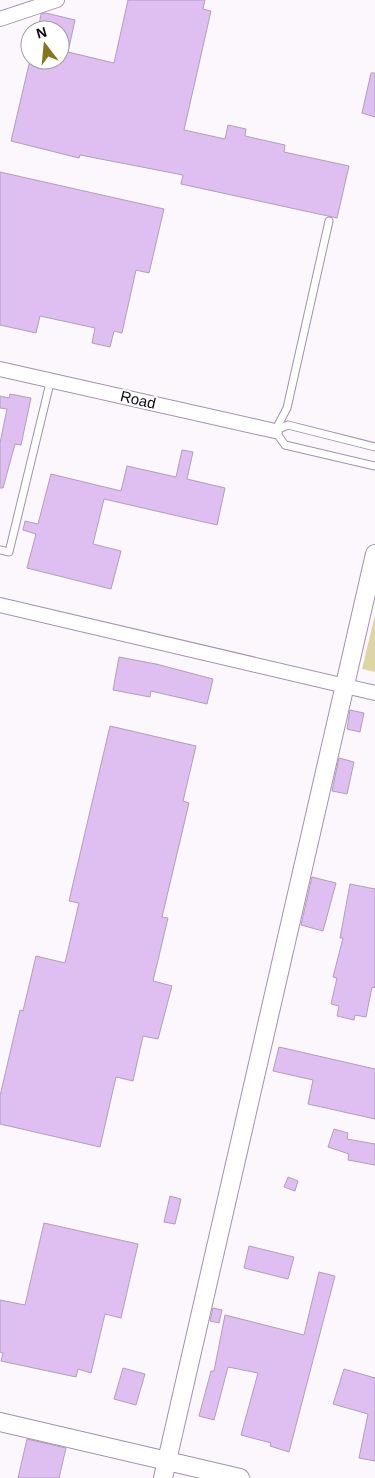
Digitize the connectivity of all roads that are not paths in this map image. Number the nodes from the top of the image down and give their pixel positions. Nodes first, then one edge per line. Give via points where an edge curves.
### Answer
1 (57, 0) edge
2 (0, 19) edge
3 (329, 222) dead end
4 (0, 370) edge
5 (50, 383) junction
6 (275, 431) junction
7 (375, 447) edge
8 (375, 466) edge
9 (0, 550) edge
10 (375, 554) edge
11 (0, 605) edge
12 (344, 686) junction
13 (375, 693) edge
14 (0, 1422) edge
15 (165, 1470) edge
16 (240, 1478) edge

1 - 2 street
3 - 6 lane via 287,408
4 - 5 lane
4 - 6 street, Road
5 - 6 lane
5 - 9 lane via 9,552
6 - 7 lane via 288,425
6 - 8 lane via 284,445
10 - 12 street
11 - 12 street
12 - 13 street
12 - 15 street
14 - 15 street
15 - 16 street

